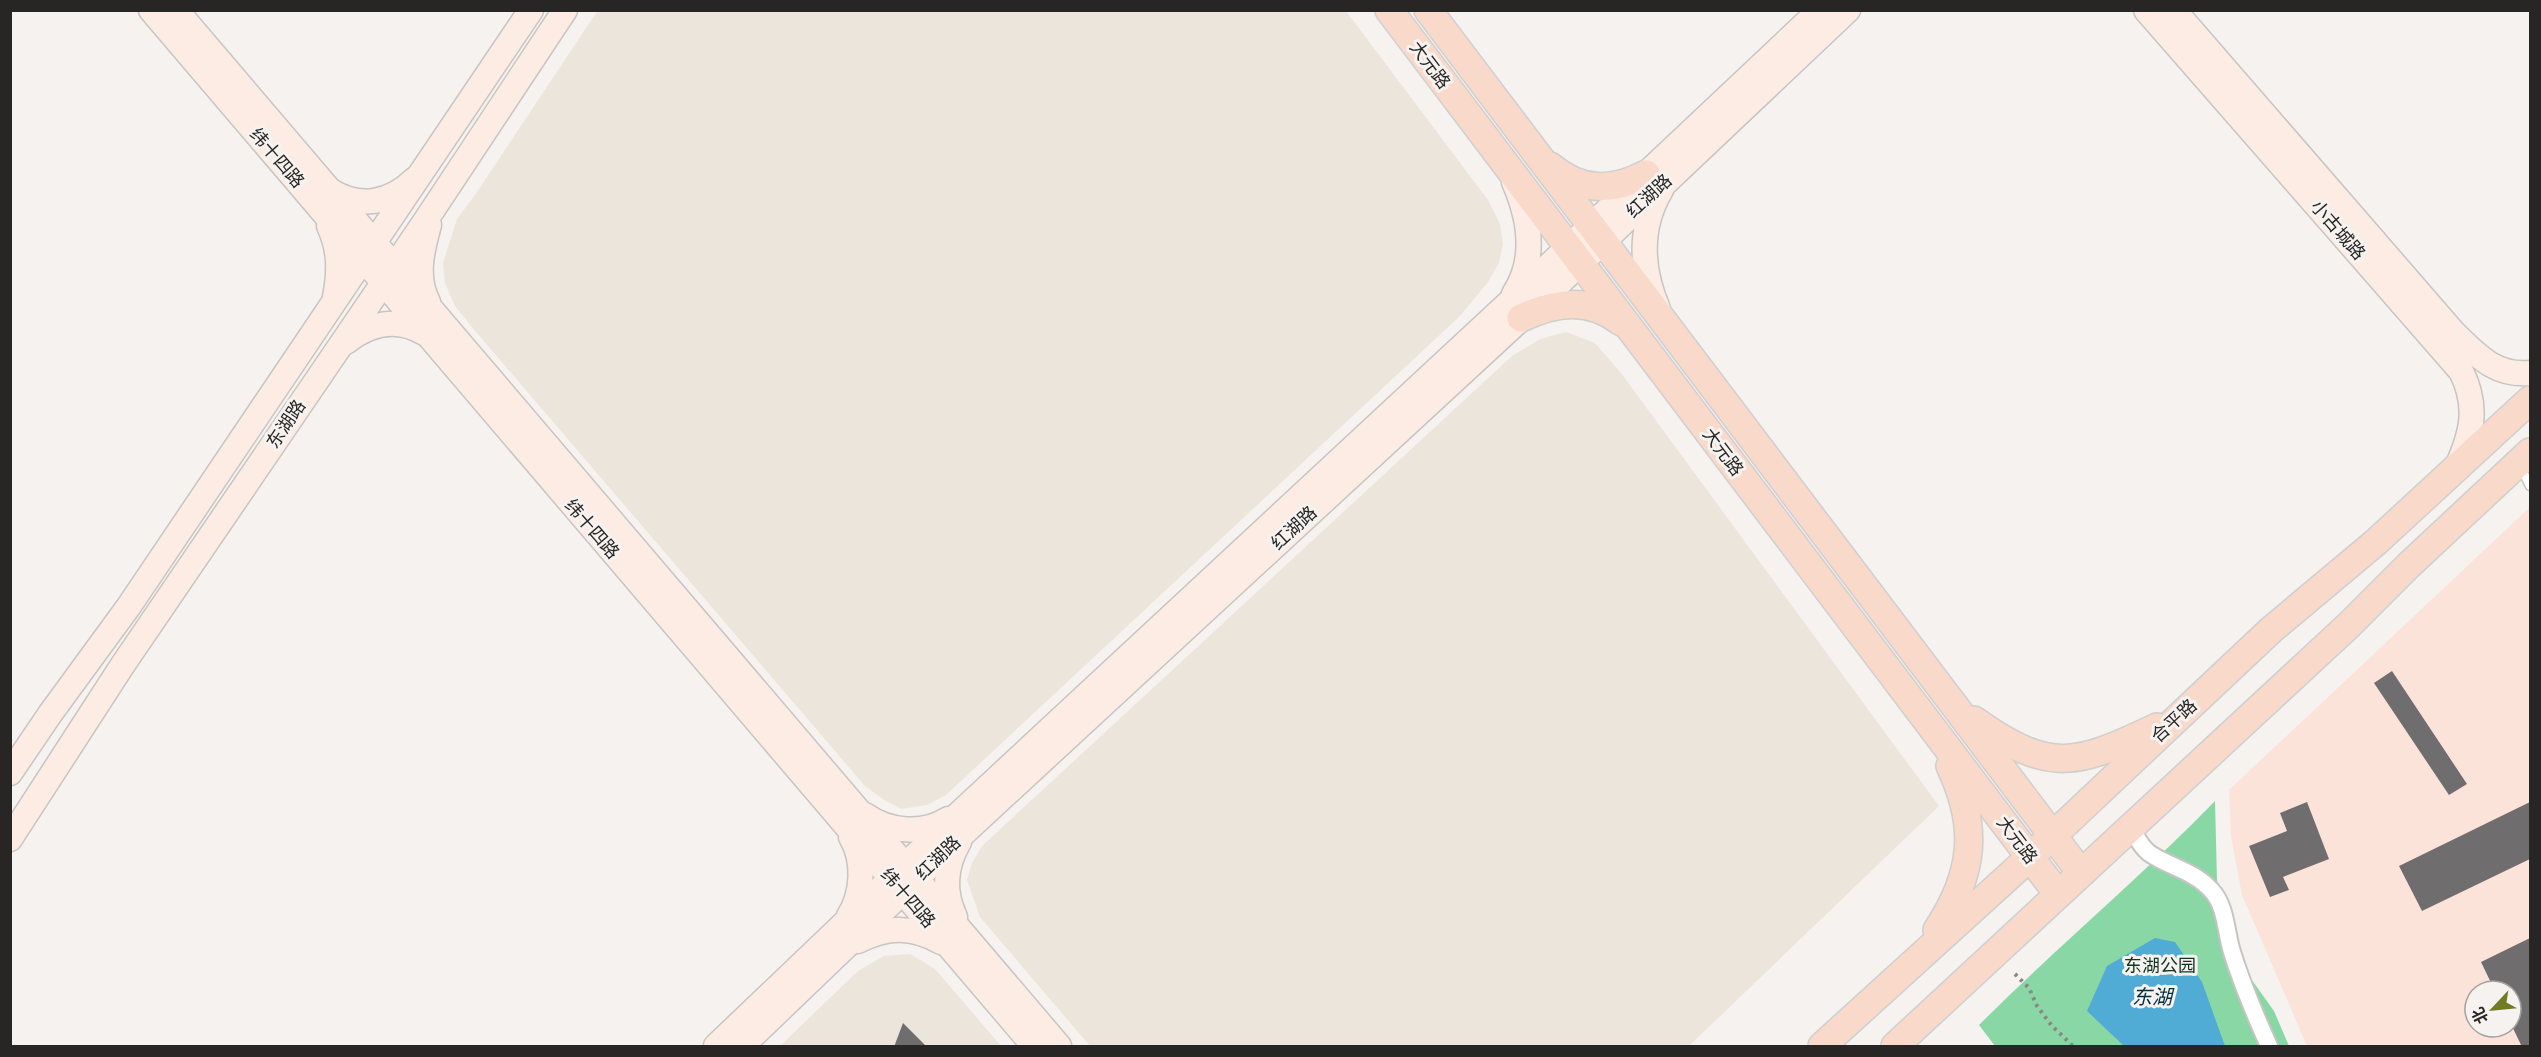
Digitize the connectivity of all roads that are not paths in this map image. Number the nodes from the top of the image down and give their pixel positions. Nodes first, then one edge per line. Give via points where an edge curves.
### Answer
1 (151, 10) edge
2 (176, 10) edge
3 (531, 10) edge
4 (565, 10) edge
5 (1389, 10) edge
6 (1428, 10) edge
7 (1820, 10) edge
8 (1848, 10) edge
9 (2146, 10) edge
10 (2174, 10) edge
11 (1536, 153) junction
12 (1507, 166) junction
13 (425, 171) junction
14 (1657, 176) junction
15 (323, 197) junction
16 (436, 206) junction
17 (1597, 233) junction
18 (369, 252) junction
19 (1574, 255) junction
20 (388, 275) junction
21 (333, 306) junction
22 (1514, 311) junction
23 (1662, 320) junction
24 (431, 326) junction
25 (1630, 330) junction
26 (337, 350) junction
27 (2530, 373) edge
28 (2530, 400) edge
29 (2527, 467) edge
30 (2456, 469) junction
31 (1955, 706) junction
32 (2180, 716) junction
33 (1931, 727) junction
34 (10, 773) edge
35 (849, 814) junction
36 (964, 821) junction
37 (2131, 827) junction
38 (2053, 836) junction
39 (10, 839) edge
40 (2030, 857) junction
41 (2081, 873) junction
42 (904, 879) junction
43 (2058, 894) junction
44 (842, 927) junction
45 (956, 939) junction
46 (839, 953) junction
47 (1918, 959) junction
48 (716, 1047) edge
49 (742, 1047) edge
50 (1035, 1047) edge
51 (1059, 1047) edge
52 (1822, 1047) edge
53 (1895, 1047) edge
54 (2269, 1047) edge

1 - 15 main road, 纬十四路
2 - 15 main road, 纬十四路
3 - 13 main road, 东湖路
4 - 16 main road, 东湖路
5 - 12 main road, 大元路
6 - 11 main road, 大元路
7 - 14 main road, 红湖路
8 - 14 main road, 红湖路
9 - 30 main road, 小古城路 via 2461,371 2470,389 2472,422
10 - 27 main road, 小古城路 via 2454,333 2500,371
11 - 14 main road via 1569,179 1589,185 1607,188
11 - 17 main road, 大元路
12 - 19 main road, 大元路
12 - 22 main road via 1524,208 1529,234 1525,273
13 - 15 main road via 382,200
13 - 18 main road, 东湖路
14 - 17 main road, 红湖路
14 - 23 main road via 1644,236 1644,259
15 - 18 main road, 纬十四路
15 - 21 main road via 338,253
16 - 20 main road, 东湖路
16 - 24 main road via 424,242 420,275
17 - 19 main road, 红湖路
17 - 23 main road, 大元路
18 - 20 main road, 纬十四路
18 - 21 main road, 东湖路
19 - 22 main road, 红湖路
19 - 25 main road, 大元路
20 - 24 main road, 纬十四路
20 - 26 main road, 东湖路
21 - 34 main road, 东湖路
22 - 25 main road via 1583,304 1600,309
22 - 36 main road, 红湖路
23 - 31 main road, 大元路
24 - 26 main road via 384,323 360,333
24 - 35 main road, 纬十四路
25 - 33 main road, 大元路
26 - 39 main road, 东湖路 via 122,666
28 - 30 main road, 合平路
29 - 37 main road via 2409,565
30 - 32 main road, 合平路 via 2271,630
31 - 32 main road via 2012,745 2040,756 2067,760 2096,754
31 - 38 main road, 大元路
32 - 38 main road, 合平路
33 - 40 main road, 大元路
33 - 47 main road via 1953,773 1970,831 1968,861 1958,893
35 - 36 main road via 906,829
35 - 42 main road, 纬十四路
35 - 44 main road via 861,881 857,899
36 - 42 main road, 红湖路
36 - 45 main road via 946,885
37 - 41 main road
37 - 54 street via 2149,852 2190,873 2213,892 2246,994
38 - 40 main road, 合平路
38 - 41 main road, 大元路
40 - 43 main road, 大元路
40 - 47 main road, 合平路
41 - 43 main road
42 - 44 main road, 红湖路
42 - 45 main road, 纬十四路
42 - 46 main road, 红湖路
43 - 53 main road
44 - 48 main road, 红湖路
45 - 46 main road via 907,928 890,929 873,933
45 - 50 main road, 纬十四路
45 - 51 main road, 纬十四路
46 - 49 main road, 红湖路
47 - 52 main road, 合平路

